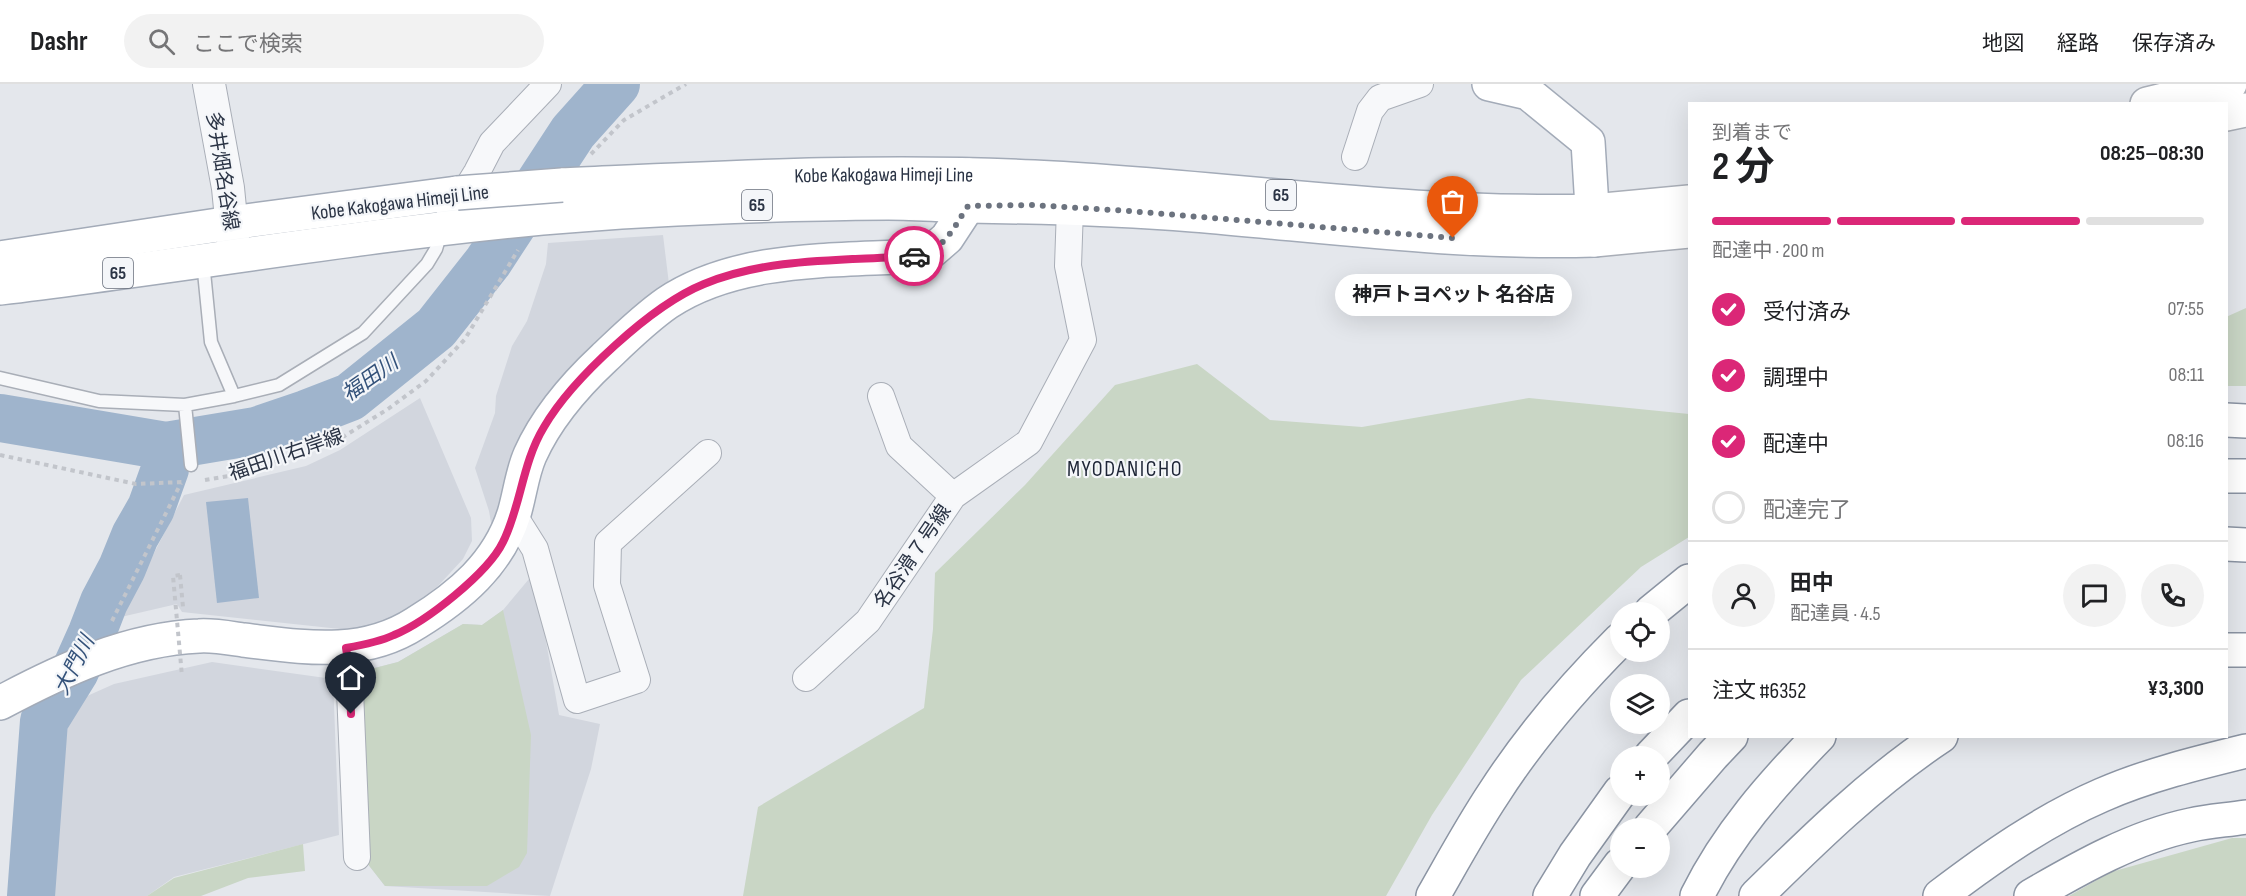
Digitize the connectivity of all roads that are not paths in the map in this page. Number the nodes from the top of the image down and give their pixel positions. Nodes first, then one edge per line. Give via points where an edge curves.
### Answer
1 (209, 84) edge
2 (548, 84) edge
3 (1420, 84) edge
4 (1489, 84) edge
5 (2216, 95) edge
6 (2162, 102) edge
7 (2246, 110) edge
8 (1355, 157) dead end
9 (968, 190) junction
10 (1688, 202) edge
11 (1070, 208) junction
12 (231, 223) junction
13 (1593, 225) junction
14 (442, 229) junction
15 (1688, 231) edge
16 (236, 257) junction
17 (0, 258) edge
18 (203, 261) junction
19 (0, 288) edge
20 (0, 378) edge
21 (234, 396) junction
22 (881, 396) dead end
23 (185, 405) junction
24 (2228, 420) edge
25 (2246, 421) edge
26 (708, 453) dead end
27 (191, 465) dead end
28 (2246, 476) edge
29 (2228, 477) edge
30 (953, 496) junction
31 (513, 514) junction
32 (2228, 544) edge
33 (2246, 545) edge
34 (2246, 563) edge
35 (2228, 564) edge
36 (1688, 582) edge
37 (1663, 602) edge
38 (346, 648) junction
39 (1610, 650) edge
40 (2228, 650) edge
41 (2246, 650) edge
42 (806, 678) dead end
43 (0, 703) edge
44 (1688, 717) edge
45 (1729, 738) edge
46 (1817, 738) edge
47 (1938, 738) edge
48 (1660, 746) edge
49 (2246, 751) edge
50 (1610, 806) edge
51 (2246, 817) edge
52 (1659, 818) edge
53 (357, 857) dead end
54 (1610, 878) edge
55 (1432, 896) edge
56 (1550, 896) edge
57 (1597, 896) edge
58 (1697, 896) edge
59 (1756, 896) edge
60 (1940, 896) edge
61 (2031, 896) edge

1 - 12 street, 多井畑名谷線
2 - 14 street via 492,143
3 - 8 street via 1380,98 1370,111
4 - 13 main road via 1528,93 1588,142
5 - 6 main road
5 - 7 main road
9 - 11 main road, Kobe Kakogawa Himeji Line / 65 via 1032,205
9 - 12 main road, Kobe Kakogawa Himeji Line / 65, bridge via 817,175 562,185 457,193
9 - 13 main road, Kobe Kakogawa Himeji Line / 65 via 1161,184 1432,209 1513,212
9 - 14 main road, Kobe Kakogawa Himeji Line / 65 via 893,203 682,208
9 - 31 main road, Kobe Kakogawa Himeji Line via 947,238 932,251 916,256 752,269 704,284 668,303 577,384 544,427 529,458
10 - 13 main road
11 - 13 main road, Kobe Kakogawa Himeji Line / 65 via 1492,240
11 - 30 street, 名谷滑７号線 via 1068,266 1083,340 1029,442
12 - 16 street, 多井畑名谷線
12 - 17 main road, Kobe Kakogawa Himeji Line / 65
13 - 15 main road
14 - 16 main road, Kobe Kakogawa Himeji Line / 65
14 - 21 lane via 427,264 363,333 279,385
16 - 18 main road, Kobe Kakogawa Himeji Line / 65
18 - 19 main road, Kobe Kakogawa Himeji Line / 65
18 - 21 lane via 211,342
20 - 23 lane via 99,400
21 - 23 lane
22 - 30 street via 899,446
23 - 27 lane
24 - 25 main road
26 - 31 street via 608,543 607,585 637,680 577,700 535,549
28 - 29 main road
30 - 42 street, 名谷滑７号線 via 868,621
31 - 38 main road, Kobe Kakogawa Himeji Line via 496,553 453,597 396,635
32 - 33 main road
34 - 35 main road
36 - 37 main road
38 - 43 main road, Kobe Kakogawa Himeji Line via 314,649 202,635 169,638 88,661
38 - 53 street
39 - 55 main road via 1582,678 1494,792
40 - 41 main road
44 - 48 main road
45 - 52 main road
46 - 58 main road via 1739,827
47 - 59 main road via 1908,758
49 - 60 main road via 2174,769 2102,795 2035,830
50 - 56 main road
51 - 61 main road via 2190,825 2130,845
54 - 57 main road

